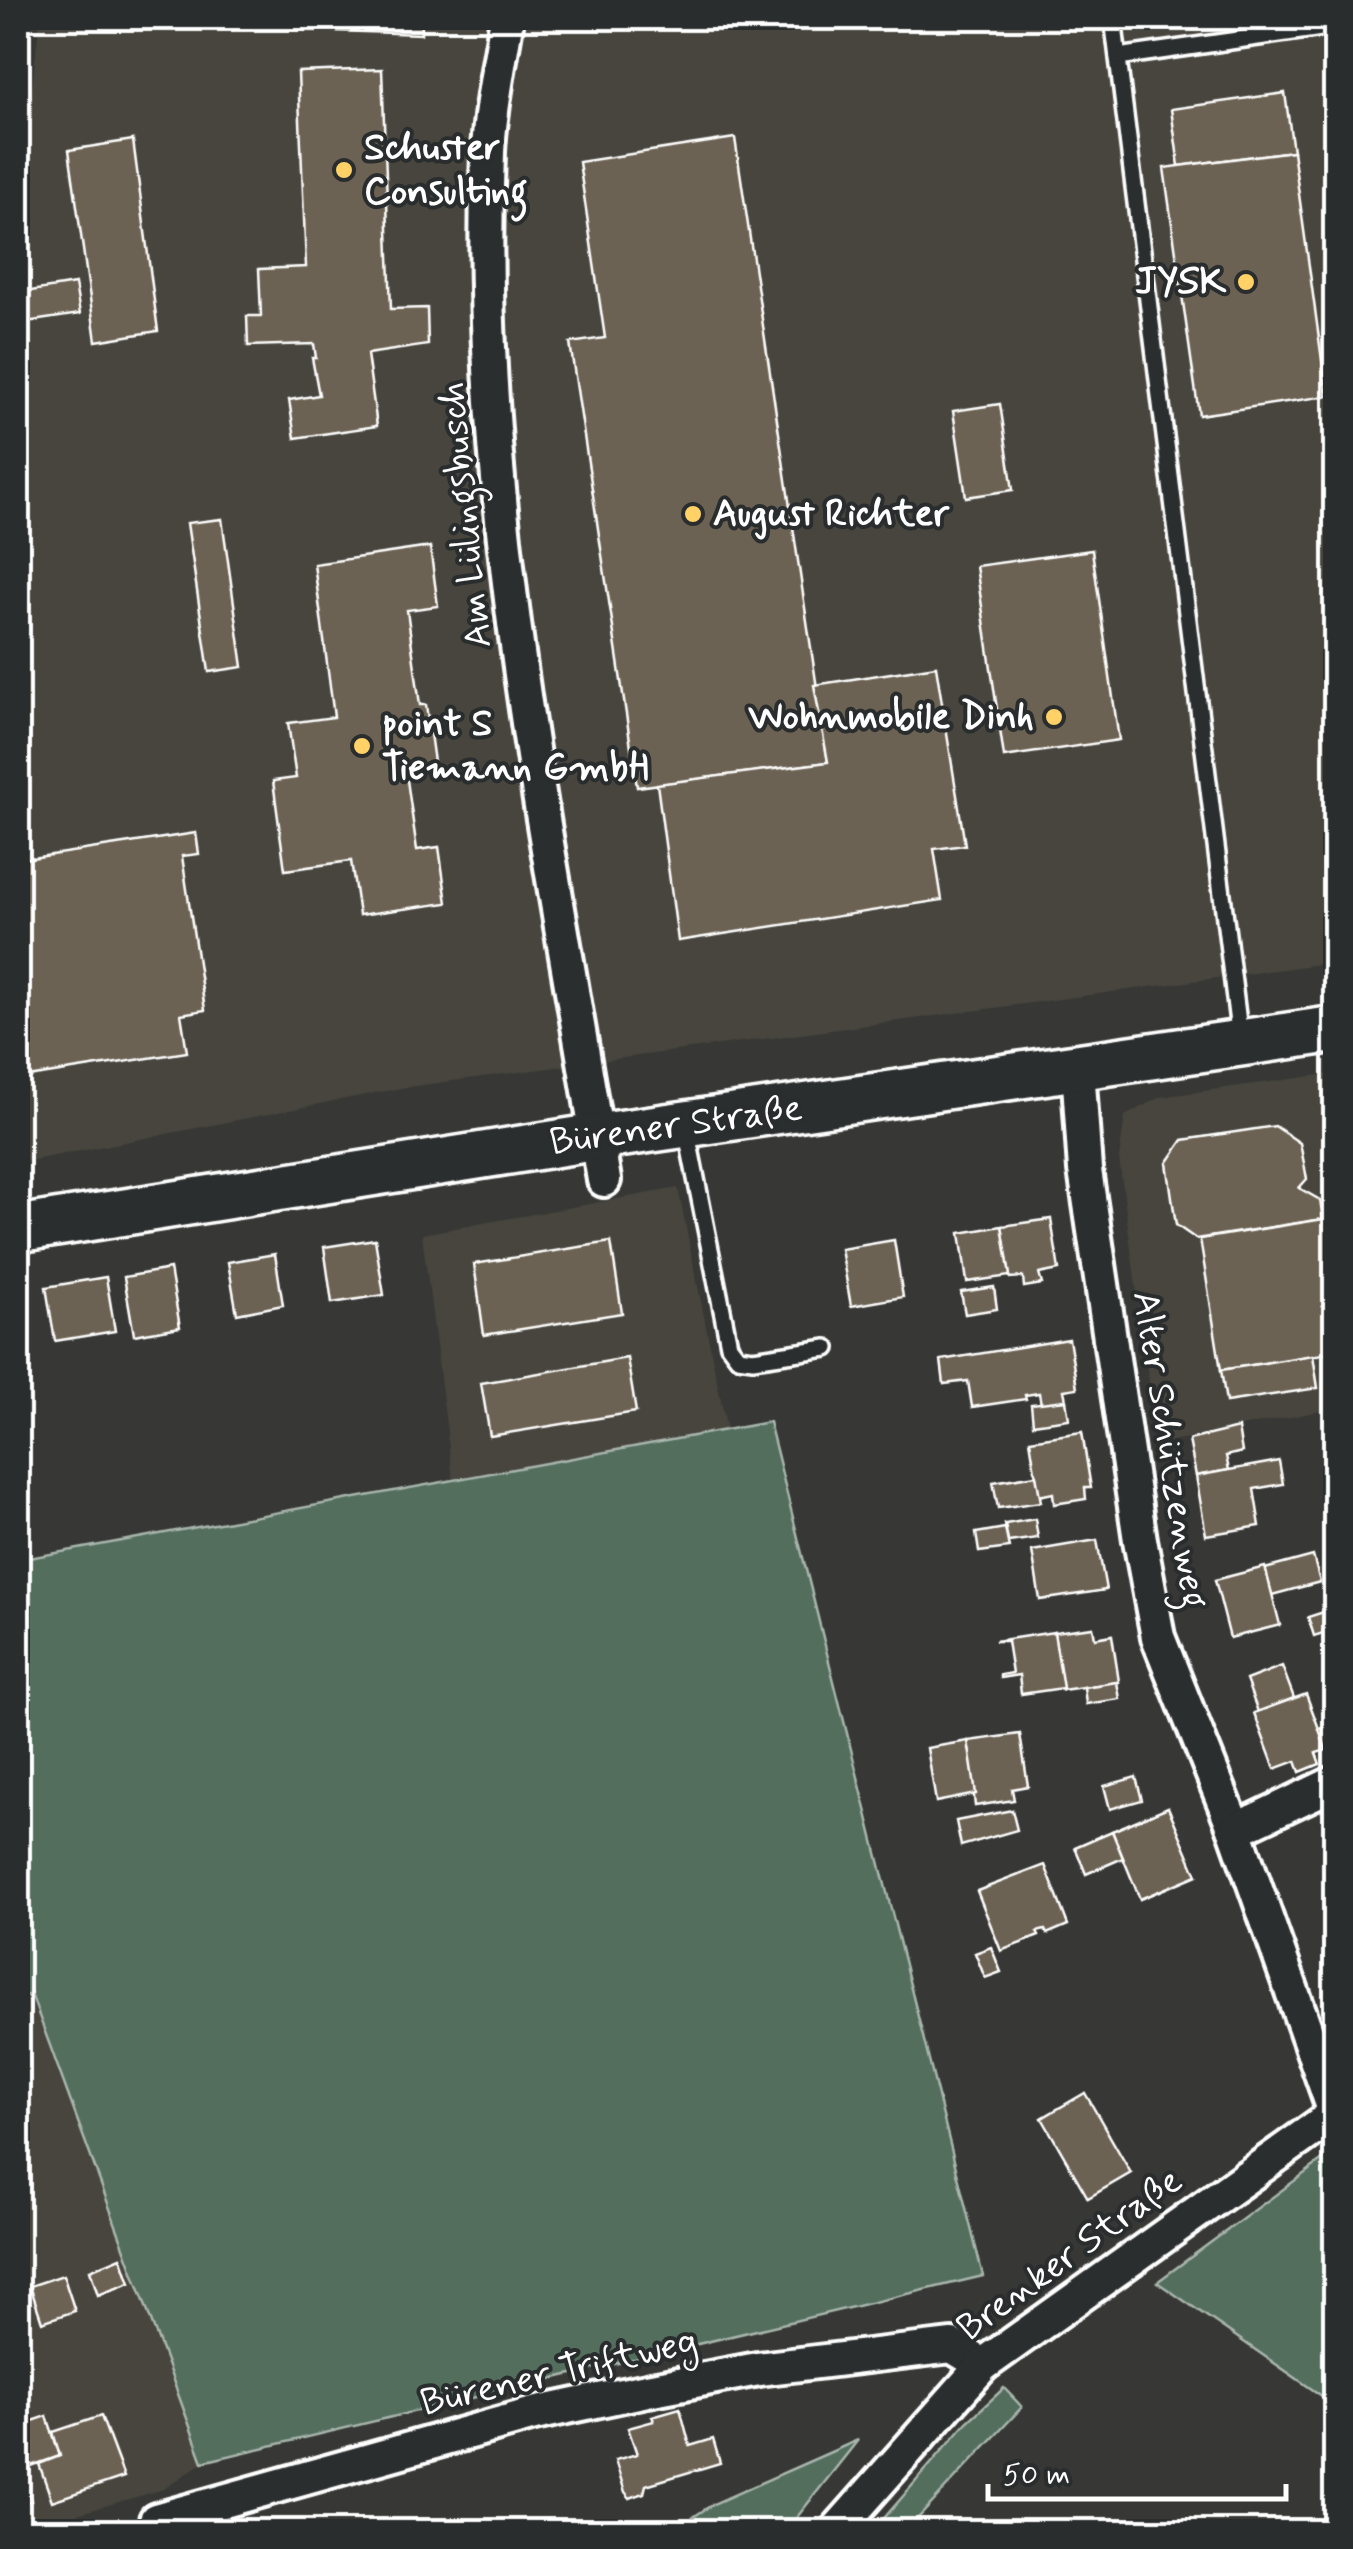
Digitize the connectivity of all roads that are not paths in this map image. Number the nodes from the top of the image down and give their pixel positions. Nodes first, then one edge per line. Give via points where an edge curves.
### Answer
1 (507, 18) edge
2 (1113, 18) edge
3 (1336, 26) edge
4 (1118, 57) junction
5 (1336, 1029) edge
6 (1240, 1043) junction
7 (1078, 1068) junction
8 (685, 1124) junction
9 (601, 1158) junction
10 (18, 1228) edge
11 (827, 1348) dead end
12 (1336, 1782) edge
13 (1235, 1830) junction
14 (1335, 2113) edge
15 (984, 2365) junction
16 (156, 2520) dead end
17 (835, 2532) edge

1 - 9 street, Am Lülingsbusch via 488,148 486,310 498,467 514,618
2 - 4 lane
3 - 4 lane
4 - 6 lane
5 - 6 main road, Bürener Straße
6 - 7 main road, Bürener Straße
7 - 8 main road, Bürener Straße
7 - 13 street, Alter Schützenweg via 1085,1170 1158,1636
8 - 9 main road, Bürener Straße
8 - 11 lane via 729,1345 738,1357 753,1359
9 - 10 main road, Bürener Straße
12 - 13 street
13 - 14 street, Alter Schützenweg
14 - 15 street, Brenker Straße
15 - 16 street, Bürener Triftweg via 952,2346 758,2369 534,2414
15 - 17 street, Brenker Straße

